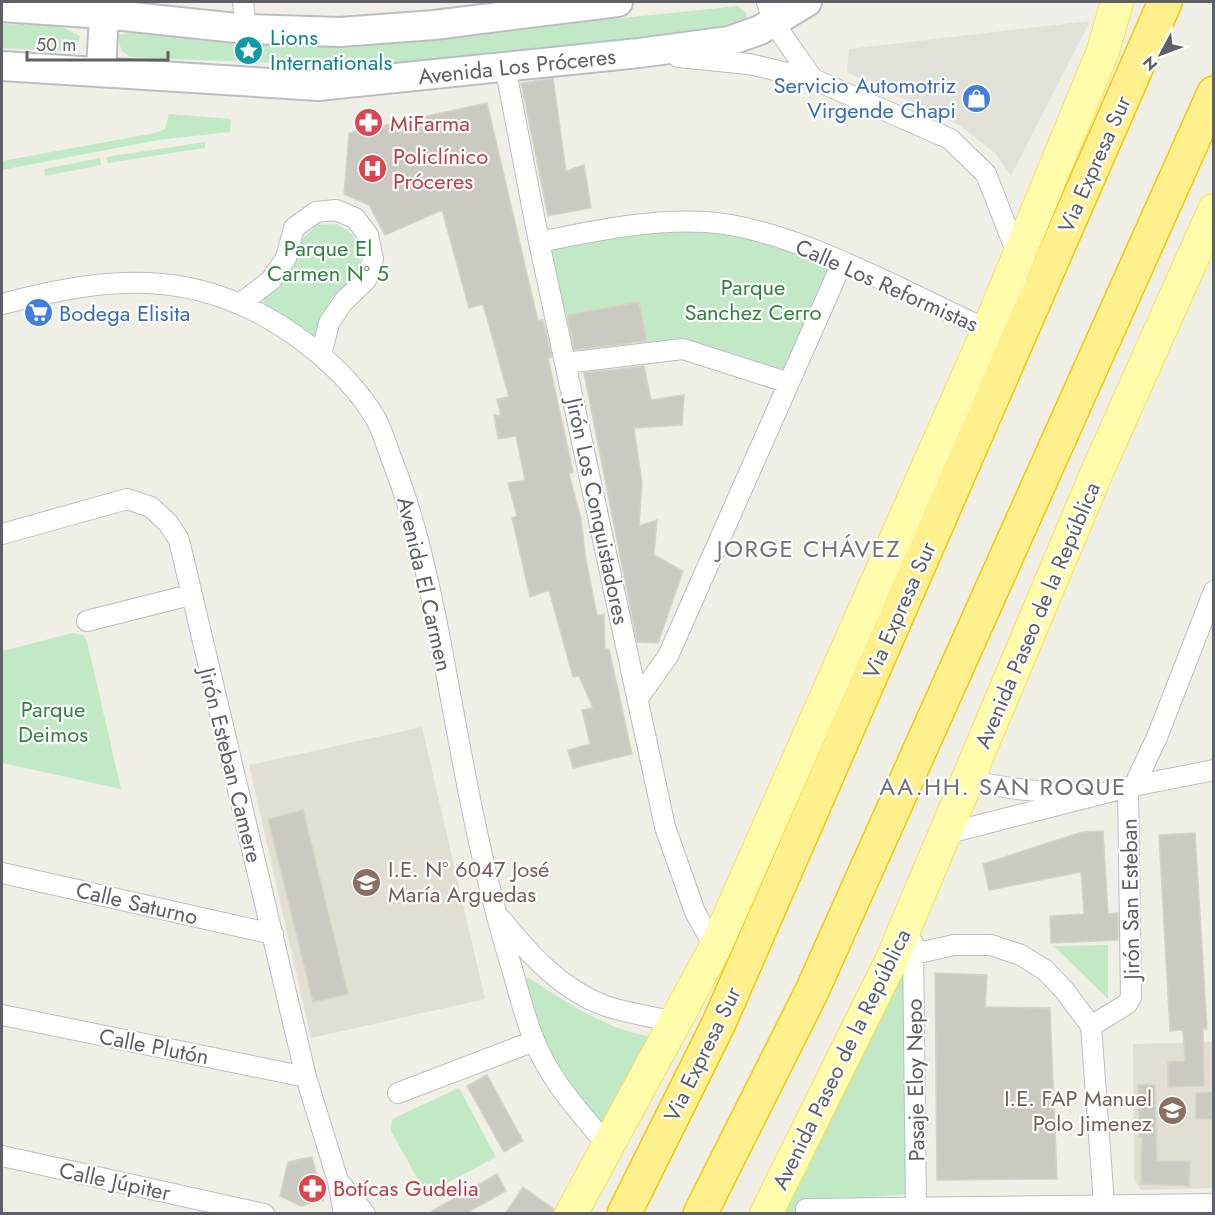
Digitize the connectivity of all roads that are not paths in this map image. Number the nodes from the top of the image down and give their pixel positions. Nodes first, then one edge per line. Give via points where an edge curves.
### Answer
1 (618, 2) edge
2 (807, 2) edge
3 (1117, 2) edge
4 (1165, 2) edge
5 (558, 6) edge
6 (2, 7) edge
7 (770, 12) edge
8 (104, 14) junction
9 (245, 15) edge
10 (639, 53) junction
11 (2, 66) edge
12 (505, 66) junction
13 (101, 71) junction
14 (813, 79) junction
15 (1214, 93) edge
16 (1214, 210) edge
17 (1206, 239) edge
18 (538, 243) junction
19 (1018, 256) junction
20 (842, 263) junction
21 (241, 303) junction
22 (2, 304) edge
23 (988, 330) junction
24 (321, 355) junction
25 (565, 363) junction
26 (789, 383) junction
27 (2, 534) edge
28 (1214, 591) edge
29 (190, 595) junction
30 (87, 621) dead end
31 (1206, 623) edge
32 (639, 697) junction
33 (1214, 770) edge
34 (968, 779) junction
35 (1125, 788) junction
36 (945, 834) junction
37 (2, 873) edge
38 (495, 911) junction
39 (273, 934) junction
40 (715, 948) junction
41 (903, 956) junction
42 (2, 1016) edge
43 (675, 1022) junction
44 (1090, 1026) junction
45 (534, 1041) junction
46 (306, 1077) junction
47 (398, 1093) dead end
48 (607, 1144) junction
49 (2, 1156) edge
50 (338, 1181) junction
51 (1104, 1204) junction
52 (1214, 1204) edge
53 (916, 1207) junction
54 (806, 1211) edge
55 (264, 1214) edge
56 (344, 1214) edge
57 (365, 1214) edge
58 (571, 1214) edge
59 (624, 1214) edge
60 (700, 1214) edge
61 (766, 1214) edge

1 - 5 main road
2 - 7 main road, Avenida Los Próceres
3 - 19 main road via 1103,51
4 - 59 highway, Via Expresa Sur via 718,1023
5 - 9 main road via 434,25 340,32
6 - 8 main road
7 - 10 main road, Avenida Los Próceres via 747,36
7 - 14 street
8 - 9 main road
8 - 13 main road
10 - 12 main road, Avenida Los Próceres
10 - 14 street via 749,64
11 - 13 main road, Avenida Los Próceres
12 - 13 main road, Avenida Los Próceres via 318,86
12 - 18 street, Jirón Los Conquistadores
14 - 19 street via 950,139 986,174
15 - 60 highway via 812,991
16 - 17 main road, Avenida Paseo de la República
17 - 34 main road, Avenida Paseo de la República via 1097,472
18 - 20 street, Calle Los Reformistas via 639,222 708,222 768,234
18 - 25 street, Jirón Los Conquistadores
19 - 23 main road
20 - 23 street, Calle Los Reformistas
20 - 26 street
21 - 22 street, Avenida El Carmen via 198,288 150,282 103,283
21 - 24 street, Avenida El Carmen via 283,326
21 - 24 street via 271,279 286,258 294,228 316,212 336,210 355,218 368,235 373,260 366,280 343,302 329,323
23 - 40 main road
24 - 38 street, Avenida El Carmen via 351,384 377,421 404,490 426,564
25 - 26 street via 683,349
25 - 32 street, Jirón Los Conquistadores
26 - 32 street via 668,656
27 - 29 street, Jirón Esteban Camere via 127,499 151,507 168,523 179,540
28 - 31 street, Jirón San Esteban
29 - 30 street
29 - 39 street, Jirón Esteban Camere
31 - 35 street, Jirón San Esteban via 1158,737
32 - 40 street, Jirón Los Conquistadores via 665,827 695,912
33 - 35 street
34 - 35 street via 1008,790 1044,793
34 - 36 main road, Avenida Paseo de la República
35 - 36 street
35 - 44 street, Jirón San Esteban via 1131,997 1127,1004
36 - 41 main road, Avenida Paseo de la República via 911,913
37 - 39 street, Calle Saturno
38 - 43 street via 523,947 554,977 602,1005
38 - 45 street, Avenida El Carmen
39 - 46 street, Jirón Esteban Camere
40 - 43 main road
41 - 44 street via 954,945 991,945 1021,955 1045,970
41 - 53 street, Pasaje Eloy Nepo
41 - 61 main road, Avenida Paseo de la República
42 - 46 street, Calle Plutón
43 - 48 main road
44 - 51 street
45 - 47 street
45 - 48 street, Avenida El Carmen via 561,1091
46 - 50 street, Jirón Esteban Camere
48 - 58 main road
49 - 55 street, Calle Júpiter
50 - 56 street, Jirón Esteban Camere
50 - 57 street, Jirón Esteban Camere
51 - 52 street
51 - 53 street
53 - 54 street

